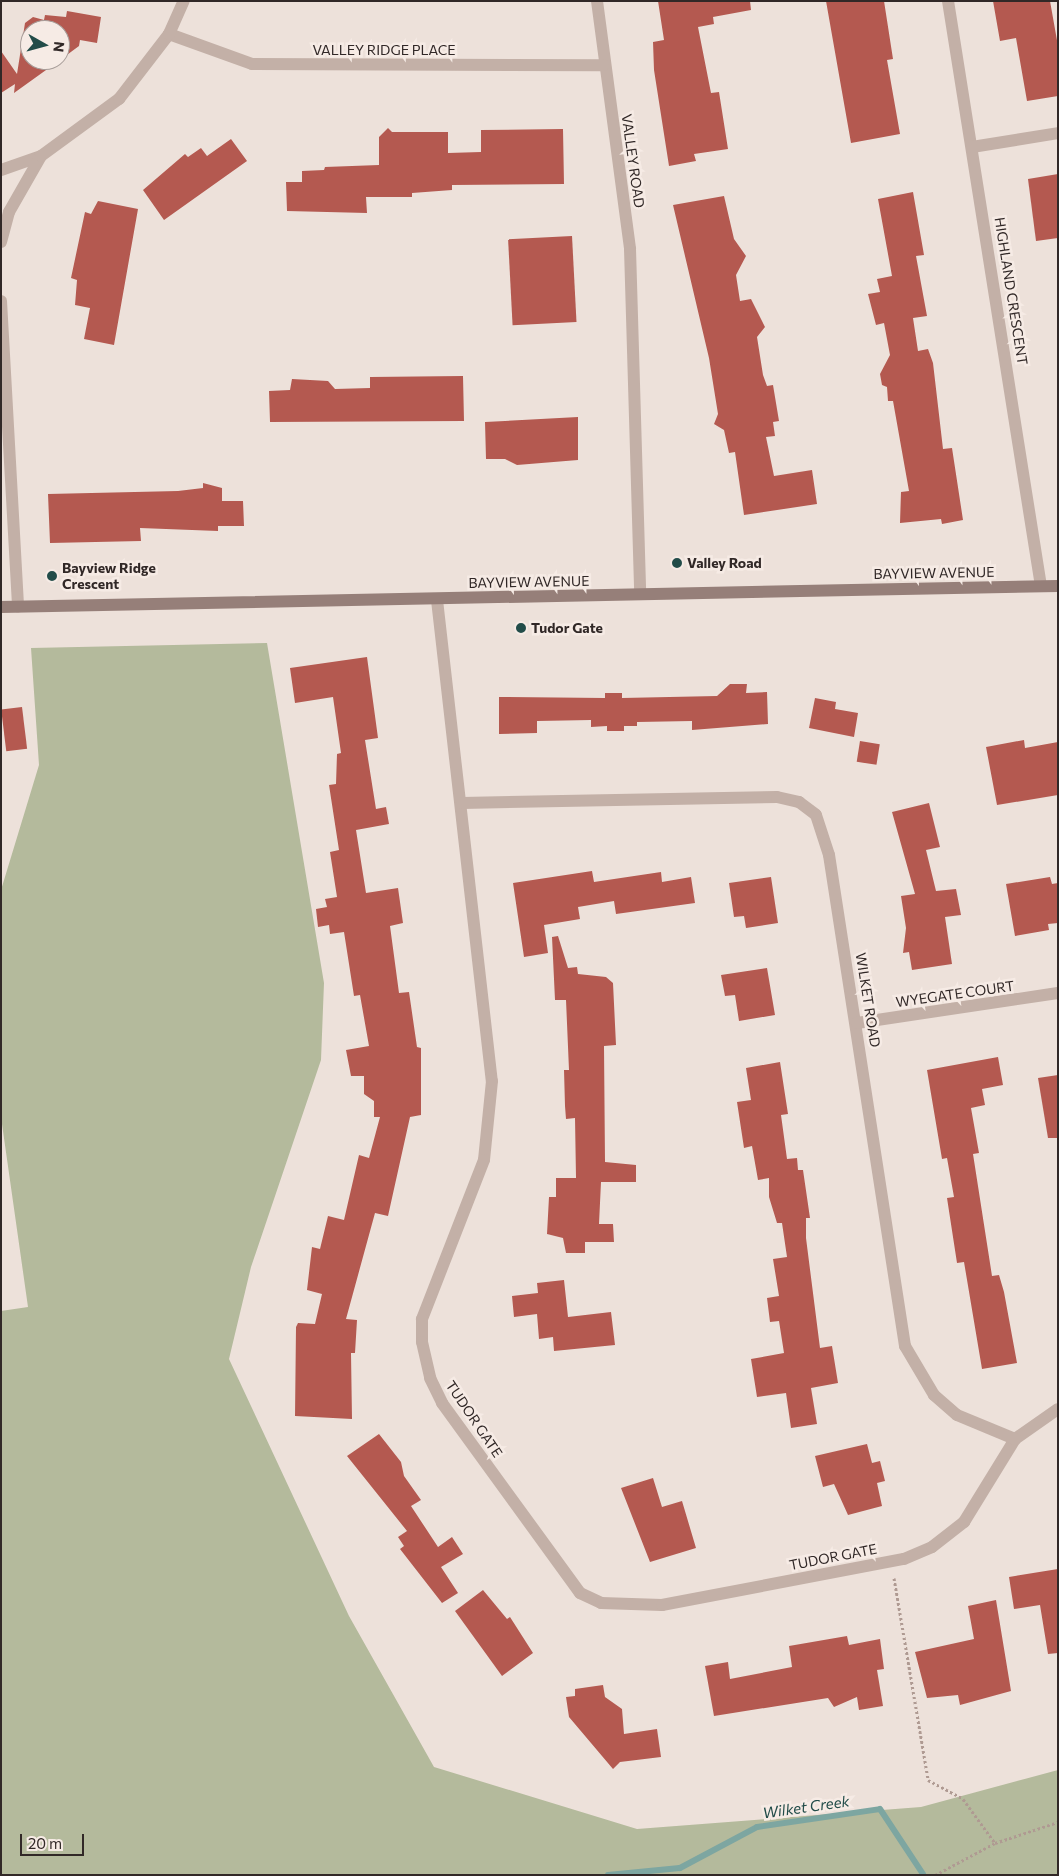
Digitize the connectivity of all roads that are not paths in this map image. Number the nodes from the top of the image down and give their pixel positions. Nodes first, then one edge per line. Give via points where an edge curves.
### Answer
1 (184, 1) edge
2 (597, 1) edge
3 (948, 1) edge
4 (169, 34) junction
5 (603, 65) junction
6 (1058, 133) edge
7 (972, 147) junction
8 (41, 156) junction
9 (1, 170) edge
10 (1, 242) edge
11 (1, 301) edge
12 (1041, 586) junction
13 (1058, 586) edge
14 (640, 594) junction
15 (436, 600) junction
16 (1, 607) edge
17 (18, 607) junction
18 (462, 803) junction
19 (1058, 993) edge
20 (857, 1023) junction
21 (1058, 1409) edge
22 (1015, 1439) junction

1 - 4 street
2 - 5 street, VALLEY ROAD
3 - 7 street, HIGHLAND CRESCENT
4 - 5 street, VALLEY RIDGE PLACE via 252,64
4 - 8 street via 119,99
5 - 14 street, VALLEY ROAD via 630,258
6 - 7 street
7 - 12 street, HIGHLAND CRESCENT
8 - 9 street
8 - 10 street via 9,212
11 - 17 street
12 - 13 main road, BAYVIEW AVENUE
12 - 14 main road, BAYVIEW AVENUE
14 - 15 main road, BAYVIEW AVENUE
15 - 17 main road, BAYVIEW AVENUE
15 - 18 street, TUDOR GATE
16 - 17 main road, BAYVIEW AVENUE
18 - 20 street, WILKET ROAD via 748,797 799,802 816,815 824,831
18 - 22 street, TUDOR GATE via 492,1080 484,1160 422,1319 426,1362 442,1403 580,1593 601,1603 662,1605 891,1561 932,1547 964,1522
19 - 20 street, WYEGATE COURT
20 - 22 street, WILKET ROAD via 906,1346 934,1395 957,1415
21 - 22 street

